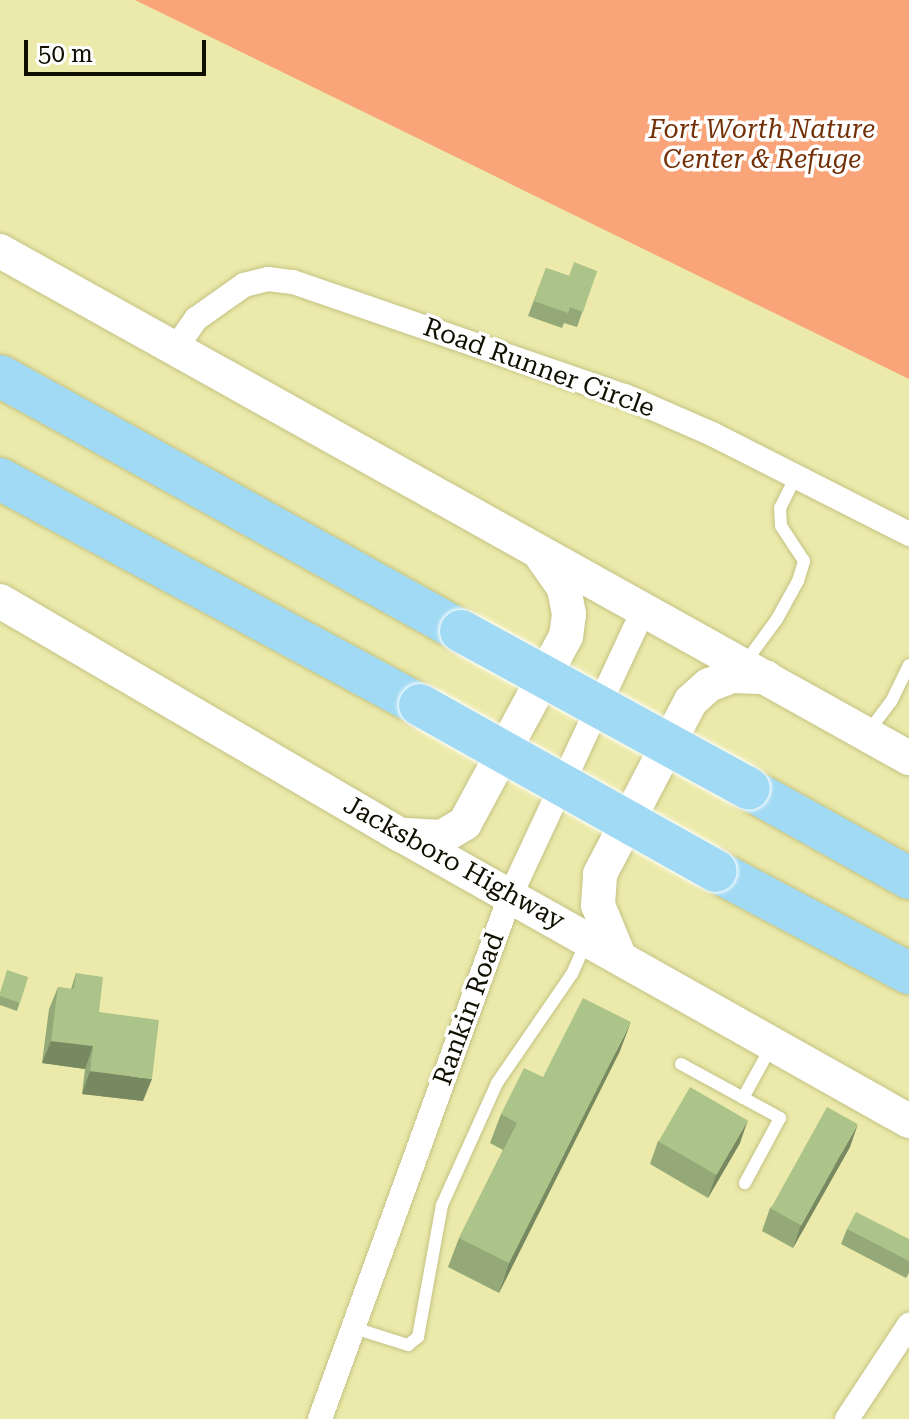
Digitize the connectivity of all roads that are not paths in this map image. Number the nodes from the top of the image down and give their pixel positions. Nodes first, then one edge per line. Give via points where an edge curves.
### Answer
1 (0, 251) edge
2 (175, 349) junction
3 (0, 376) edge
4 (796, 477) junction
5 (0, 479) edge
6 (909, 534) edge
7 (542, 556) junction
8 (0, 601) edge
9 (644, 609) junction
10 (909, 665) edge
11 (755, 671) junction
12 (866, 734) junction
13 (909, 758) edge
14 (401, 835) junction
15 (909, 878) edge
16 (511, 894) junction
17 (587, 939) junction
18 (619, 956) junction
19 (909, 973) edge
20 (772, 1044) junction
21 (681, 1064) dead end
22 (743, 1098) junction
23 (909, 1121) edge
24 (745, 1183) dead end
25 (909, 1325) edge
26 (354, 1328) junction
27 (320, 1419) edge
28 (847, 1419) edge

1 - 2 main road
2 - 4 street, Road Runner Circle via 196,319 244,285 268,279 293,282 581,378 670,414
2 - 7 main road
3 - 15 highway, bridge
4 - 6 street, Road Runner Circle
4 - 11 lane via 780,508 781,526 804,561
5 - 19 highway, bridge
7 - 9 main road
7 - 14 main road via 564,588 566,636 465,823 442,837
8 - 14 main road, Jacksboro Highway
9 - 11 main road
9 - 16 street, Rankin Road
10 - 12 lane via 891,702
11 - 12 main road
11 - 18 main road via 709,685 691,701 600,874 598,905
12 - 13 main road
14 - 16 main road, Jacksboro Highway
16 - 17 main road, Jacksboro Highway
16 - 26 street, Rankin Road
17 - 18 main road, Jacksboro Highway
17 - 26 lane via 572,974 497,1083 442,1205 418,1337 408,1345
18 - 20 main road, Jacksboro Highway
20 - 22 lane
20 - 23 main road, Jacksboro Highway
21 - 22 lane
22 - 24 lane via 780,1118
25 - 28 street
26 - 27 street, Rankin Road

